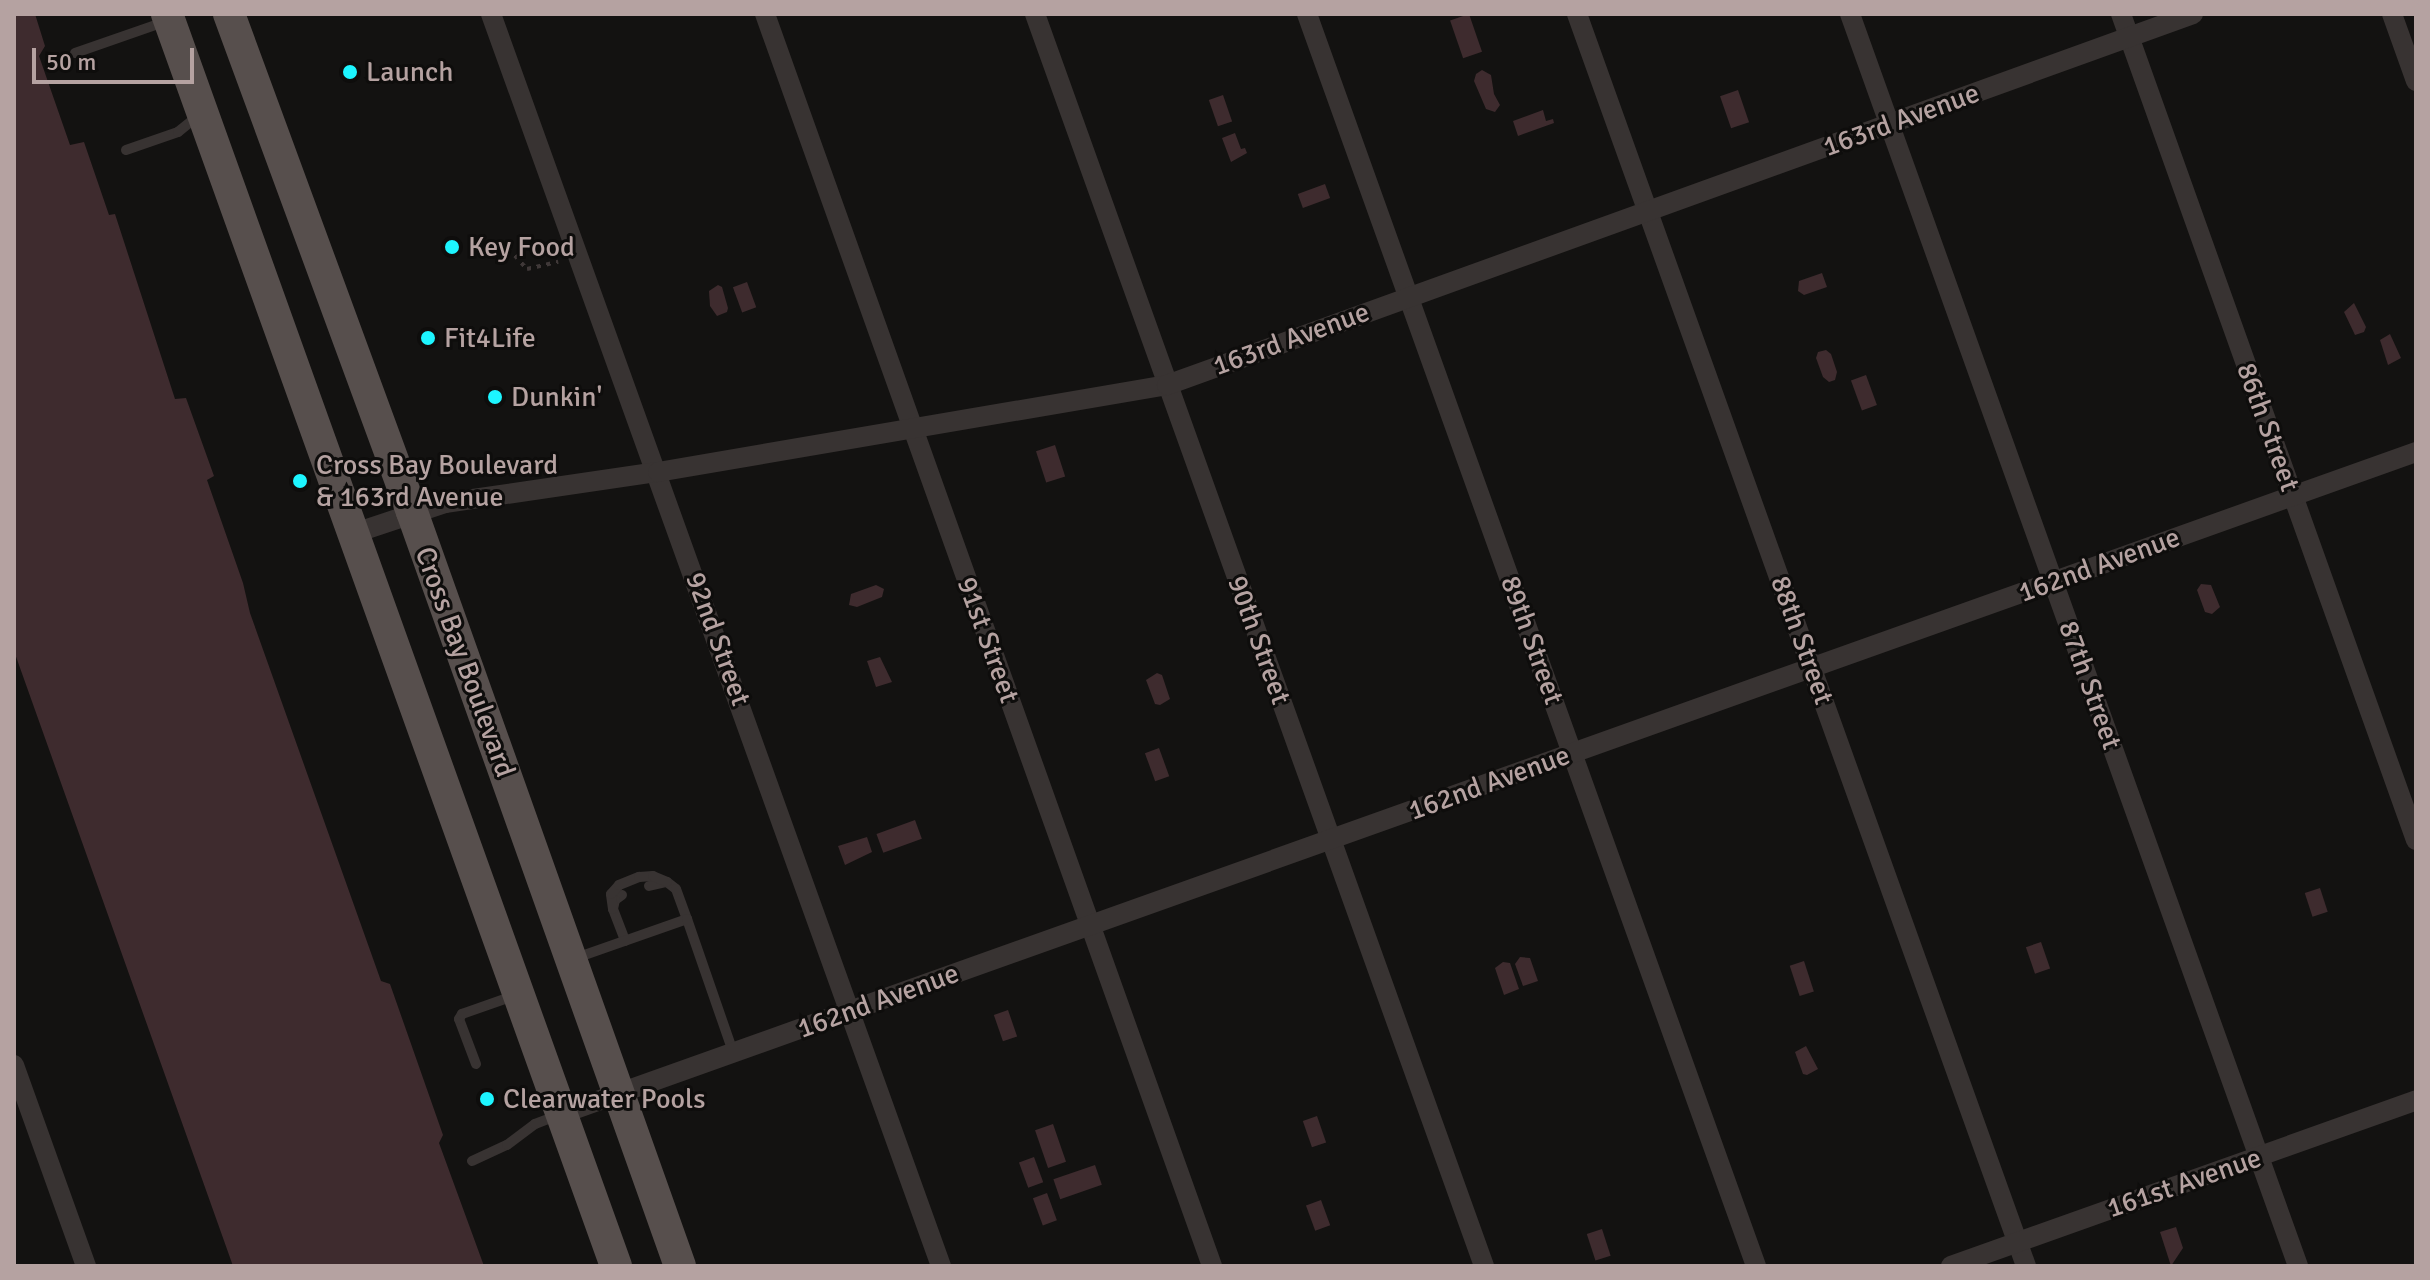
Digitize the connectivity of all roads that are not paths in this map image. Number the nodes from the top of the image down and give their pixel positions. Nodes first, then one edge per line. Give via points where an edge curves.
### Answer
1 (229, 14) edge
2 (491, 14) edge
3 (765, 14) edge
4 (1035, 14) edge
5 (1307, 14) edge
6 (1577, 14) edge
7 (1850, 14) edge
8 (2121, 14) edge
9 (2193, 14) edge
10 (2392, 14) edge
11 (168, 17) edge
12 (2129, 38) junction
13 (75, 53) dead end
14 (2416, 81) edge
15 (202, 112) junction
16 (1889, 125) junction
17 (126, 150) dead end
18 (1648, 212) junction
19 (1409, 296) junction
20 (1167, 385) junction
21 (913, 428) junction
22 (2416, 452) edge
23 (658, 472) junction
24 (2293, 496) junction
25 (412, 512) junction
26 (355, 533) junction
27 (2052, 582) junction
28 (1812, 667) junction
29 (1573, 753) junction
30 (1331, 839) junction
31 (2416, 840) edge
32 (667, 882) junction
33 (649, 886) dead end
34 (622, 895) dead end
35 (613, 909) junction
36 (687, 919) junction
37 (1090, 925) junction
38 (625, 941) junction
39 (571, 960) junction
40 (518, 994) junction
41 (850, 1011) junction
42 (733, 1052) junction
43 (476, 1064) dead end
44 (14, 1065) edge
45 (617, 1094) junction
46 (2416, 1100) edge
47 (561, 1114) junction
48 (2259, 1156) junction
49 (472, 1161) dead end
50 (2018, 1242) junction
51 (86, 1266) edge
52 (616, 1266) edge
53 (680, 1266) edge
54 (941, 1266) edge
55 (1212, 1266) edge
56 (1484, 1266) edge
57 (1756, 1266) edge
58 (1951, 1266) edge
59 (2026, 1266) edge
60 (2298, 1266) edge

1 - 25 main road, Cross Bay Boulevard
2 - 23 street, 92nd Street
3 - 21 street, 91st Street
4 - 20 street, 90th Street
5 - 19 street, 89th Street
6 - 18 street, 88th Street
7 - 16 street, 87th Street
8 - 12 street, 86th Street
9 - 12 street, 163rd Avenue
10 - 14 street
11 - 13 lane
11 - 15 main road
12 - 16 street, 163rd Avenue
12 - 24 street, 86th Street
15 - 17 lane via 178,132
15 - 26 main road
16 - 18 street, 163rd Avenue
16 - 27 street, 87th Street
18 - 19 street, 163rd Avenue
18 - 28 street, 88th Street
19 - 20 street, 163rd Avenue
19 - 29 street, 89th Street
20 - 21 street, 163rd Avenue
20 - 30 street, 90th Street
21 - 23 street, 163rd Avenue
21 - 37 street, 91st Street
22 - 24 street, 162nd Avenue
23 - 25 street, 163rd Avenue
23 - 41 street, 92nd Street
24 - 27 street, 162nd Avenue
24 - 31 street, 86th Street
25 - 26 street, 163rd Avenue
25 - 39 main road, Cross Bay Boulevard
26 - 40 main road
27 - 28 street, 162nd Avenue
27 - 48 street, 87th Street
28 - 29 street, 162nd Avenue
28 - 50 street, 88th Street
29 - 30 street, 162nd Avenue
29 - 57 street, 89th Street
30 - 37 street, 162nd Avenue
30 - 56 street, 90th Street
32 - 33 lane
32 - 35 lane via 639,877 619,885 611,894
32 - 36 lane via 676,889
34 - 35 lane
35 - 38 lane
36 - 38 lane
36 - 42 lane
37 - 41 street, 162nd Avenue
37 - 55 street, 91st Street
38 - 39 lane
39 - 45 main road, Cross Bay Boulevard
40 - 43 lane via 462,1014 459,1019
40 - 47 main road
41 - 42 street, 162nd Avenue
41 - 54 street, 92nd Street
42 - 45 street, 162nd Avenue
44 - 51 street
45 - 47 street, 162nd Avenue
45 - 53 main road, Cross Bay Boulevard
46 - 48 street, 161st Avenue
47 - 49 lane
47 - 52 main road
48 - 50 street, 161st Avenue
48 - 60 street, 87th Street
50 - 58 street, 161st Avenue
50 - 59 street, 88th Street

